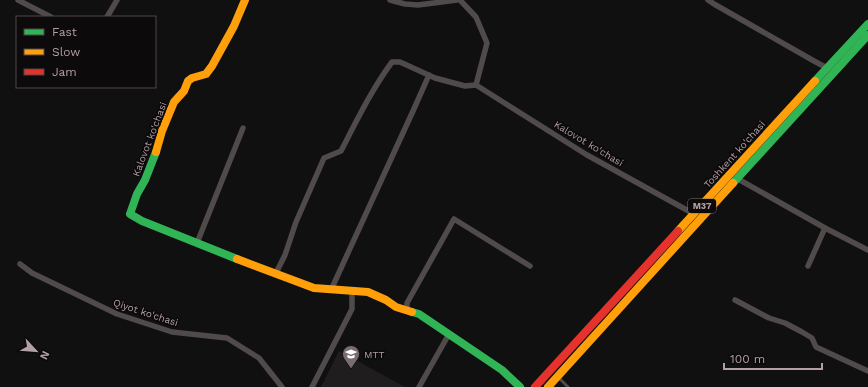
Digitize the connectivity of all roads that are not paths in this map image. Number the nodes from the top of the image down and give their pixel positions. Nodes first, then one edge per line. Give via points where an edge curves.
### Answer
1 (18, 0) edge
2 (117, 0) edge
3 (245, 0) edge
4 (390, 0) edge
5 (459, 0) edge
6 (708, 0) edge
7 (49, 16) edge
8 (108, 16) edge
9 (868, 24) edge
10 (868, 35) edge
11 (827, 68) junction
12 (429, 75) junction
13 (476, 85) junction
14 (243, 128) dead end
15 (738, 178) junction
16 (694, 214) junction
17 (825, 228) junction
18 (197, 243) junction
19 (868, 250) edge
20 (20, 264) dead end
21 (530, 266) dead end
22 (808, 266) dead end
23 (276, 273) junction
24 (331, 290) junction
25 (352, 292) junction
26 (735, 300) dead end
27 (407, 311) junction
28 (449, 334) junction
29 (868, 371) edge
30 (557, 376) junction
31 (282, 387) edge
32 (312, 387) edge
33 (419, 387) edge
34 (520, 387) edge
35 (535, 387) edge
36 (548, 387) edge
37 (568, 387) edge

1 - 7 street
2 - 8 street
3 - 18 main road, Kalovot ko'chasi via 212,66 206,74 188,81 184,91 174,102 130,214
4 - 5 street via 418,5
5 - 13 street via 476,17 487,43
6 - 11 street
9 - 11 main road, Toshkent ko'chasi / M37
10 - 15 main road, Toshkent ko'chasi / M37
11 - 16 main road, Toshkent ko'chasi / M37
12 - 13 street, Kalovot ko'chasi via 465,86
12 - 23 street, Kalovot ko'chasi via 400,62 392,62 385,71 341,151 324,158
12 - 24 street
13 - 16 street, Kalovot ko'chasi via 587,155
14 - 18 street
15 - 17 street
15 - 30 main road, Toshkent ko'chasi / M37
16 - 35 main road, Toshkent ko'chasi / M37
17 - 19 street
17 - 22 street
18 - 23 main road, Kalovot ko'chasi
20 - 31 street, Qiyot ko'chasi via 32,273 117,314 172,332 227,338 259,358
21 - 27 street via 454,219 407,303
23 - 24 main road, Kalovot ko'chasi via 314,288
24 - 25 main road, Kalovot ko'chasi
25 - 27 main road, Kalovot ko'chasi via 368,292
25 - 32 street via 352,309
26 - 29 street via 802,332 812,338 816,346
27 - 28 main road, Kalovot ko'chasi via 419,314
28 - 33 street
28 - 34 main road, Kalovot ko'chasi via 502,370
30 - 36 main road, Toshkent ko'chasi / M37
30 - 37 lane

